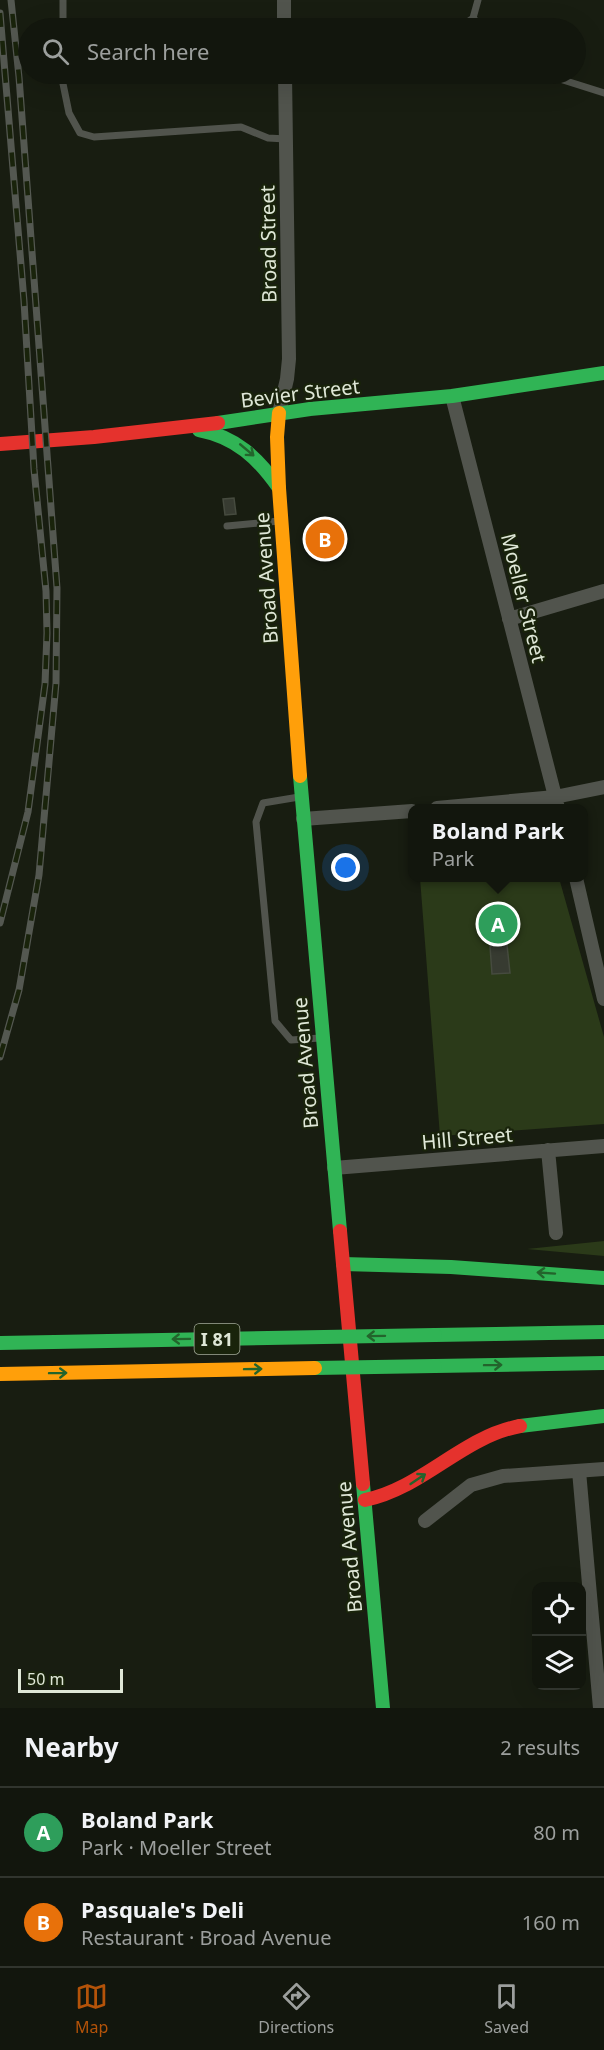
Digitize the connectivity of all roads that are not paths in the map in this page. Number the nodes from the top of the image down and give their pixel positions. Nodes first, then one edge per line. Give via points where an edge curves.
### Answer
1 (63, 0) edge
2 (284, 0) edge
3 (478, 0) edge
4 (63, 18) edge
5 (284, 18) edge
6 (473, 18) edge
7 (63, 84) edge
8 (285, 84) edge
9 (576, 84) edge
10 (604, 93) edge
11 (286, 139) junction
12 (604, 373) edge
13 (452, 396) junction
14 (279, 413) junction
15 (173, 429) junction
16 (0, 444) edge
17 (279, 488) junction
18 (281, 521) junction
19 (227, 526) dead end
20 (604, 591) edge
21 (509, 619) junction
22 (604, 787) edge
23 (302, 797) junction
24 (557, 803) edge
25 (533, 804) edge
26 (408, 811) edge
27 (303, 819) junction
28 (577, 882) edge
29 (604, 999) edge
30 (322, 1038) junction
31 (604, 1146) edge
32 (548, 1150) junction
33 (334, 1168) junction
34 (556, 1233) dead end
35 (343, 1264) junction
36 (604, 1278) edge
37 (604, 1332) edge
38 (0, 1342) edge
39 (604, 1363) edge
40 (0, 1374) edge
41 (604, 1416) edge
42 (604, 1469) edge
43 (579, 1472) junction
44 (365, 1500) junction
45 (425, 1521) dead end
46 (383, 1708) edge
47 (600, 1708) edge

1 - 4 lane
2 - 5 street
3 - 6 lane
7 - 11 lane via 74,123 80,133 94,137 241,127 267,138
8 - 11 street, Broad Street
9 - 10 lane
11 - 14 street, Broad Street via 289,359
12 - 13 main road, Bevier Street
13 - 14 main road, Bevier Street
13 - 21 street, Moeller Street
14 - 15 main road, Bevier Street
14 - 17 main road, Broad Avenue
15 - 16 main road, Bevier Street
15 -> 17 main road via 217,433 240,444
17 - 18 main road, Broad Avenue
18 - 19 lane
18 - 23 main road, Broad Avenue
20 - 21 street
21 - 24 street, Moeller Street
22 - 24 street
23 - 27 main road, Broad Avenue
23 - 30 lane via 263,803 256,822 275,1021 291,1040
24 - 25 street
26 - 27 street
27 - 30 main road, Broad Avenue
28 - 29 street
30 - 33 main road, Broad Avenue
31 - 32 street, Hill Street
32 - 33 street, Hill Street
32 - 34 street
33 - 35 main road, Broad Avenue
36 -> 35 main road
35 - 44 main road, Broad Avenue
37 -> 38 main road, I 81, bridge
40 -> 39 main road, I 81, bridge
44 -> 41 main road via 400,1490 462,1449 498,1431
42 - 43 street
43 - 45 street via 503,1476 471,1485
43 - 47 street
44 - 46 main road, Broad Avenue

